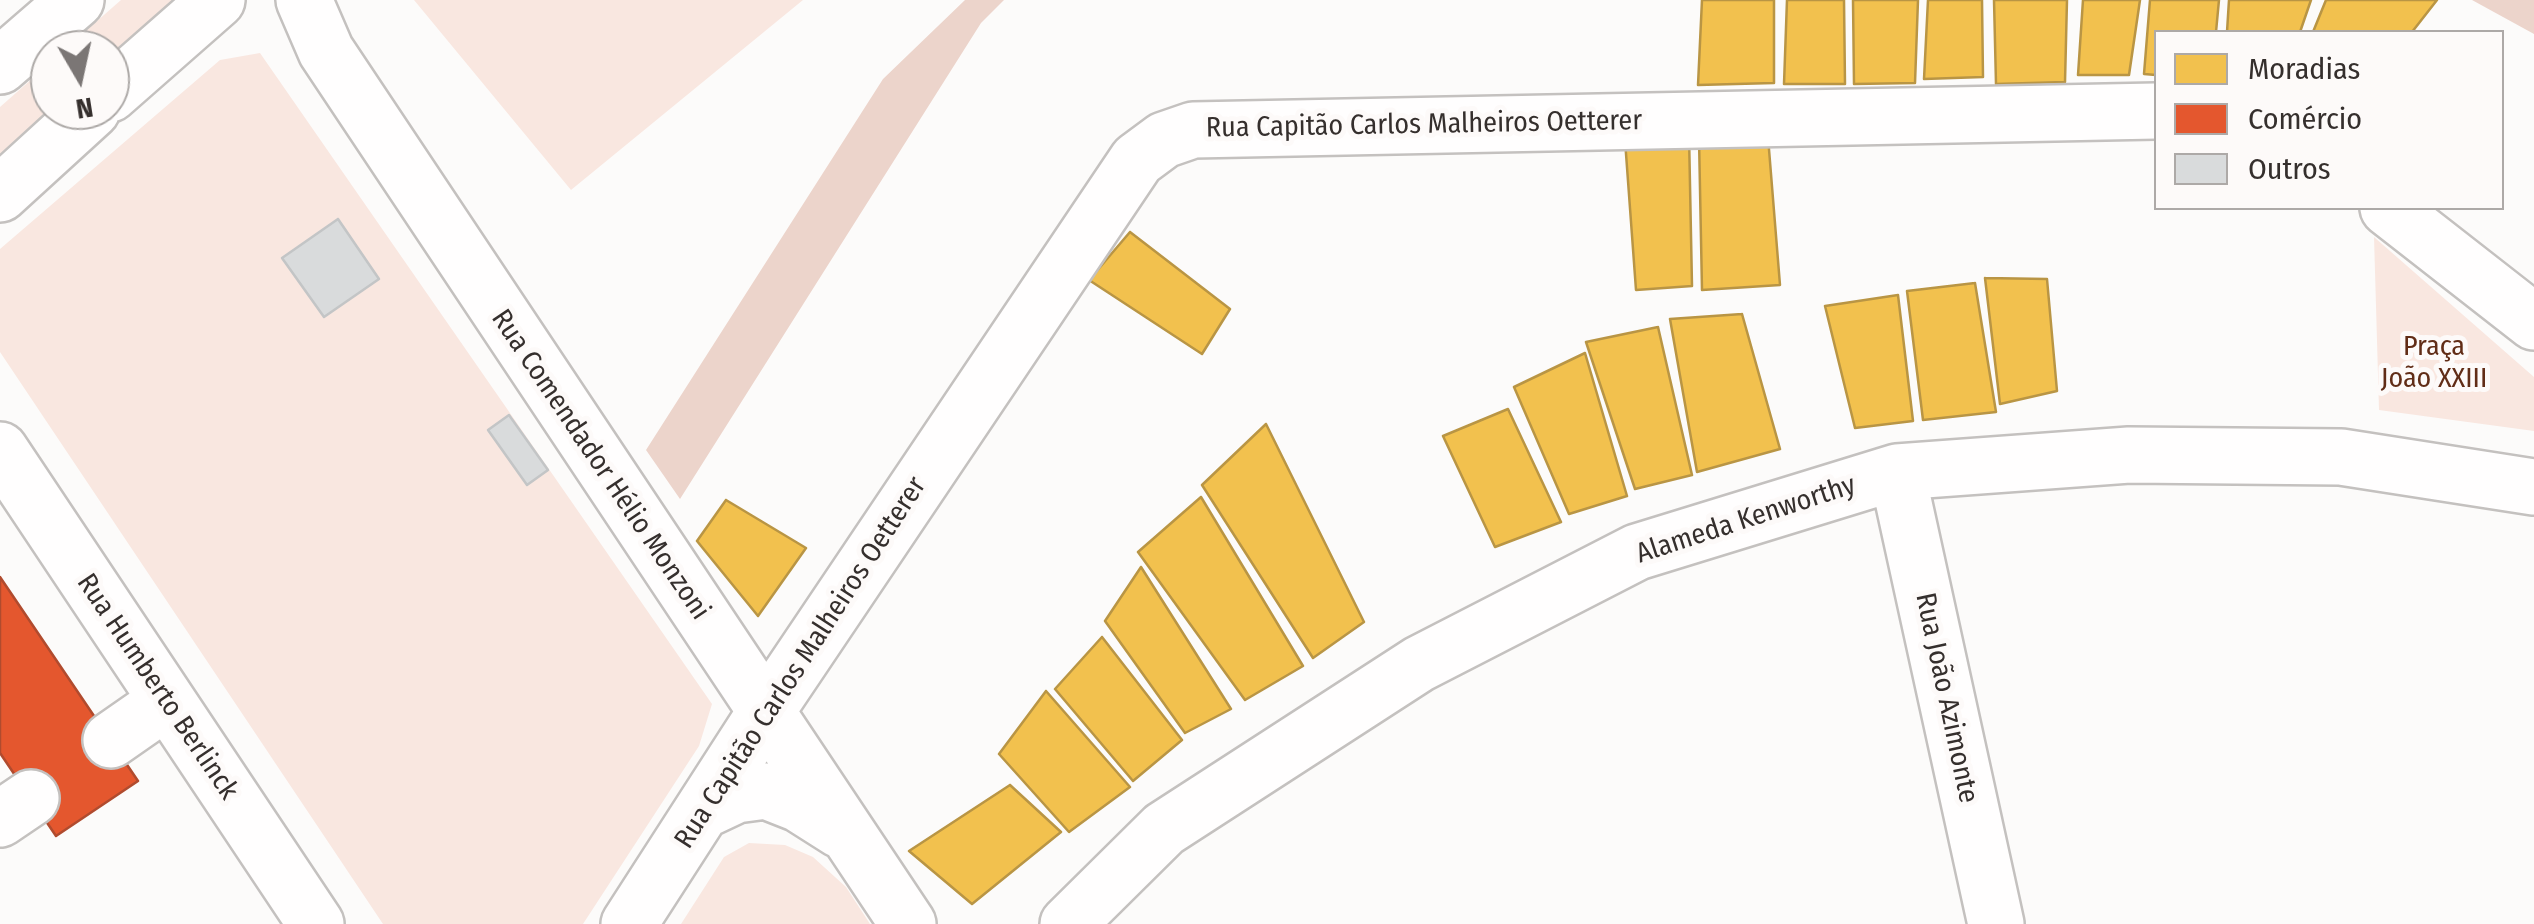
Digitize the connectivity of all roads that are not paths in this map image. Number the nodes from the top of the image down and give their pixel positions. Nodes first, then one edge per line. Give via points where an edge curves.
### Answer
1 (76, 0) edge
2 (217, 0) edge
3 (304, 0) edge
4 (0, 66) edge
5 (130, 76) edge
6 (2154, 111) edge
7 (70, 130) edge
8 (0, 194) edge
9 (2391, 210) edge
10 (2534, 322) edge
11 (0, 450) edge
12 (1896, 472) junction
13 (2534, 486) edge
14 (167, 701) junction
15 (765, 713) junction
16 (111, 740) dead end
17 (702, 811) junction
18 (847, 834) junction
19 (316, 924) edge
20 (629, 924) edge
21 (908, 924) edge
22 (1068, 924) edge
23 (1996, 924) edge

1 - 4 main road
2 - 5 main road
3 - 15 main road, Rua Comendador Hélio Monzoni via 326,51
6 - 15 main road, Rua Capitão Carlos Malheiros Oetterer via 1194,130 1164,140 1137,160
7 - 8 main road
9 - 10 main road
11 - 14 main road, Rua Humberto Berlinck
12 - 13 main road, Alameda Kenworthy via 2129,455 2340,458
12 - 22 main road, Alameda Kenworthy via 1637,552 1418,664 1164,828
12 - 23 main road, Rua João Azimonte
14 - 16 main road
14 - 19 main road, Rua Humberto Berlinck
15 - 17 main road, Rua Capitão Carlos Malheiros Oetterer
15 - 18 main road, Rua Comendador Hélio Monzoni
17 - 18 main road via 736,795 766,791
17 - 20 main road, Rua Capitão Carlos Malheiros Oetterer
18 - 21 main road, Rua Comendador Hélio Monzoni

